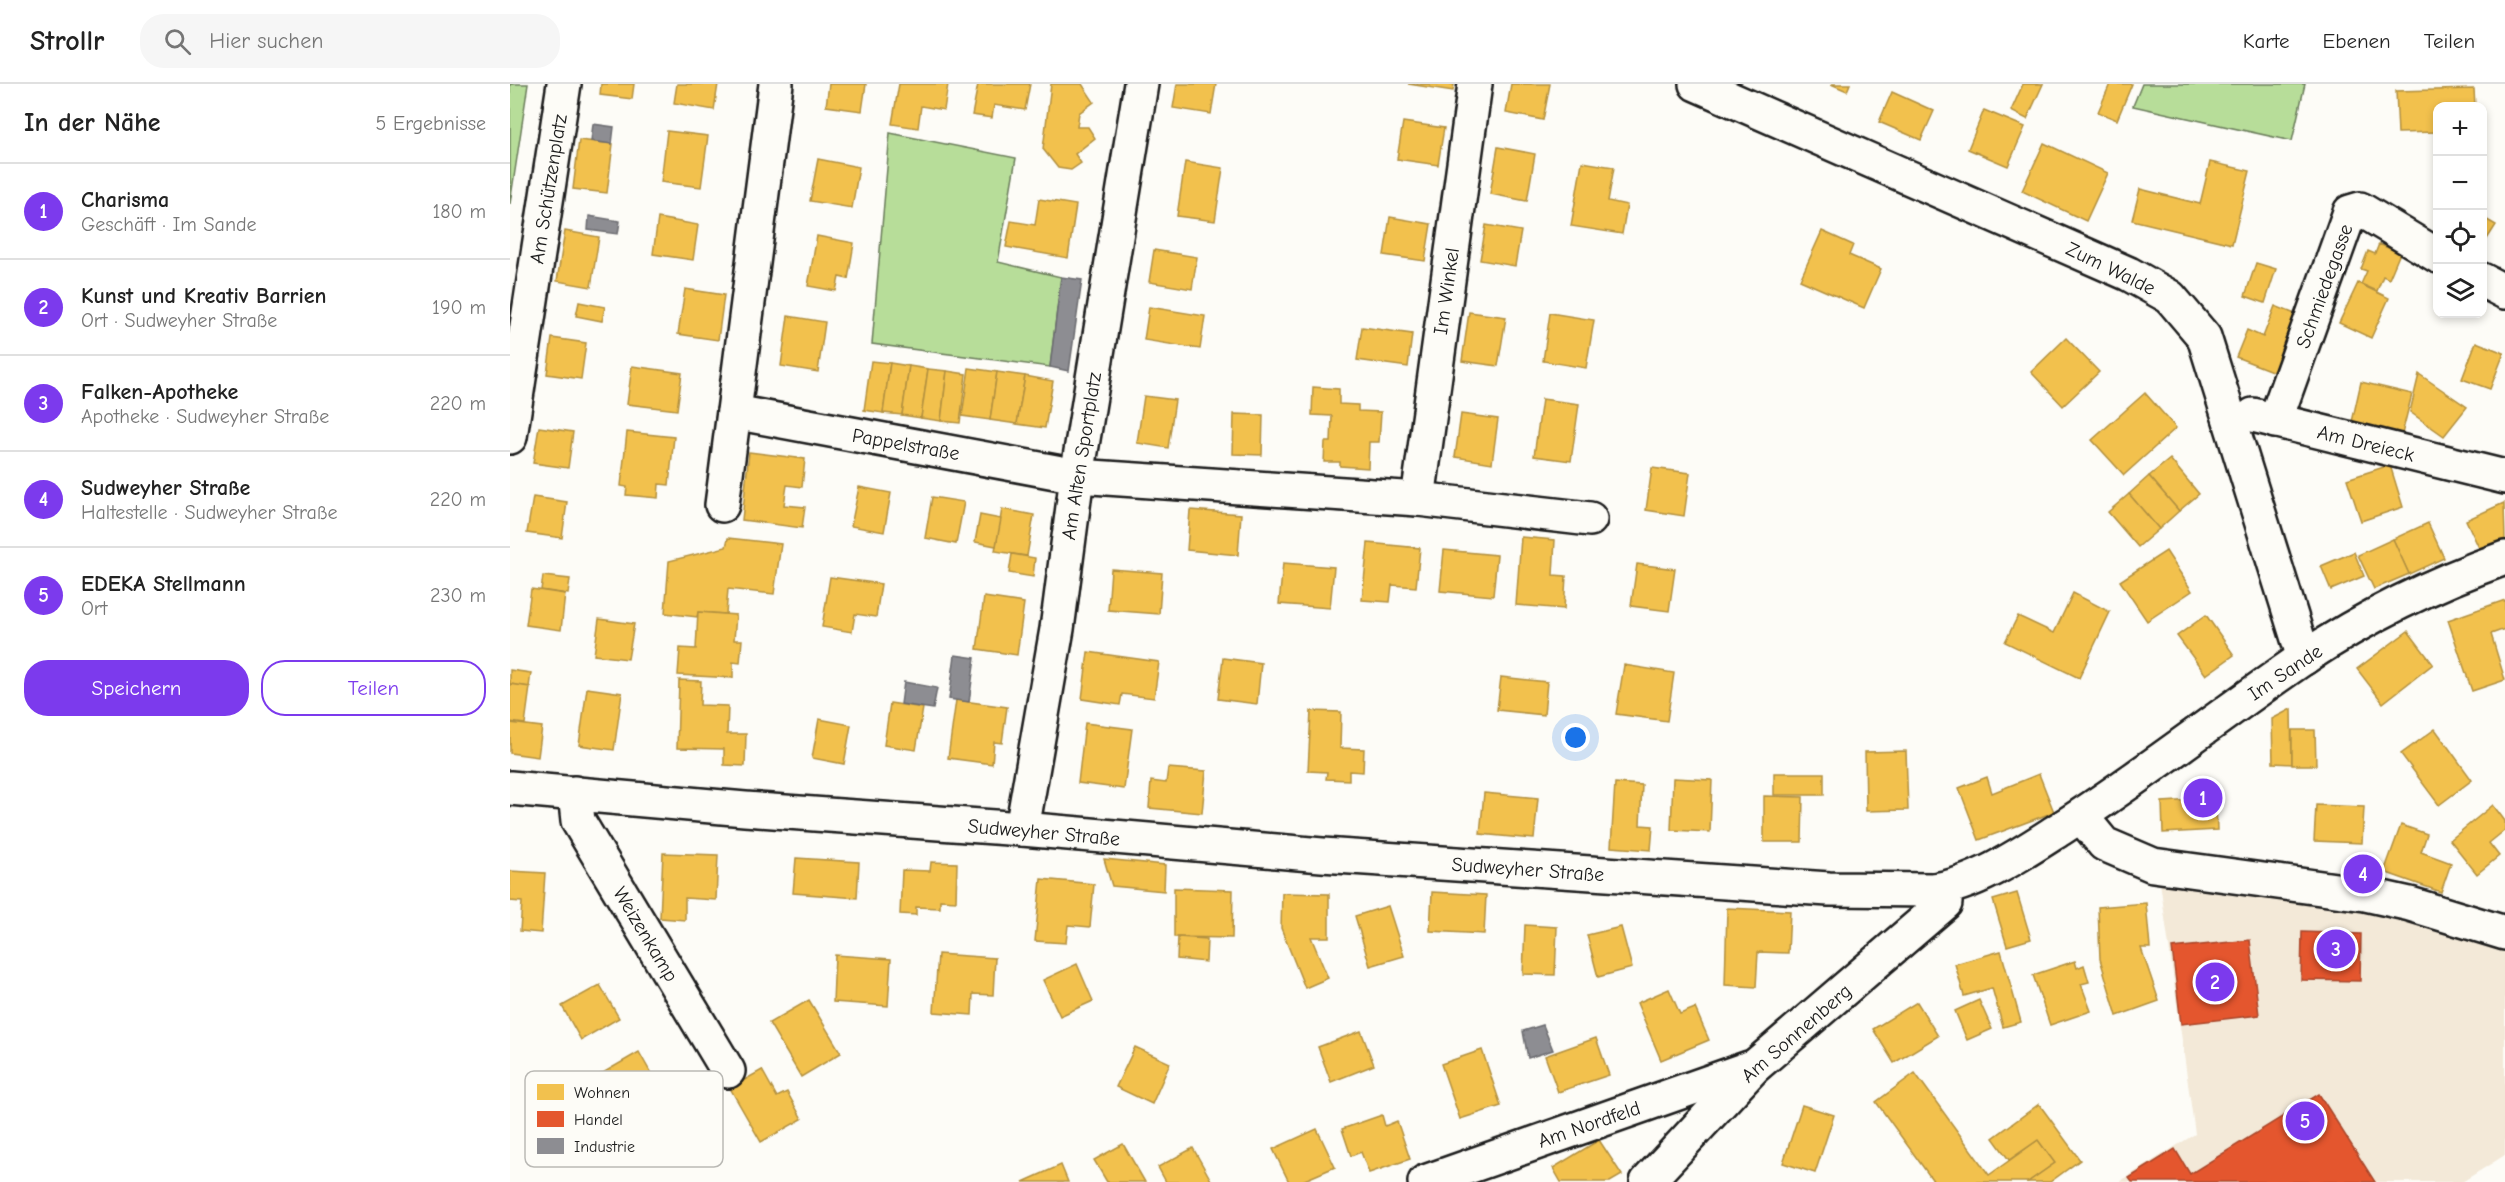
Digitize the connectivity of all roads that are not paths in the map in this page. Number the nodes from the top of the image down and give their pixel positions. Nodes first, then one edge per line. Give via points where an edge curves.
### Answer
1 (564, 84) edge
2 (776, 84) edge
3 (1141, 84) edge
4 (1475, 84) edge
5 (1696, 84) edge
6 (1748, 94) edge
7 (2433, 253) edge
8 (2487, 283) edge
9 (2505, 292) edge
10 (2228, 409) junction
11 (734, 412) junction
12 (2275, 420) junction
13 (510, 437) edge
14 (1077, 476) junction
15 (2505, 477) edge
16 (1418, 499) junction
17 (722, 505) dead end
18 (1590, 519) dead end
19 (2505, 558) edge
20 (2304, 658) junction
21 (510, 788) edge
22 (575, 793) junction
23 (2081, 816) junction
24 (1022, 829) junction
25 (1945, 889) junction
26 (2505, 933) edge
27 (1754, 1066) junction
28 (728, 1071) dead end
29 (1425, 1182) edge
30 (1647, 1182) edge

1 - 13 street, Am Schützenplatz
2 - 11 street
3 - 14 street, Am Alten Sportplatz
4 - 16 street, Im Winkel
5 - 6 street, Zum Walde
6 - 10 street, Zum Walde via 2170,297 2204,337
7 - 12 street, Schmiedegasse via 2360,209 2350,212
8 - 9 street
10 - 12 street, Am Dreieck
10 - 20 street, Zum Walde
11 - 14 street, Pappelstraße
11 - 17 street
12 - 15 street, Am Dreieck
14 - 16 street
14 - 24 street, Am Alten Sportplatz via 1057,628
16 - 18 street
19 - 20 street, Im Sande via 2413,596
20 - 23 street, Im Sande
21 - 22 street, Sudweyher Straße
22 - 24 street, Sudweyher Straße
22 - 28 street, Weizenkamp via 578,821
23 - 25 street, Sudweyher Straße via 2008,863
23 - 26 street via 2104,844 2153,865 2365,894
24 - 25 street, Sudweyher Straße via 1322,855 1829,890
25 - 27 street, Am Sonnenberg via 1945,903
27 - 29 street, Am Nordfeld
27 - 30 street, Am Sonnenberg

